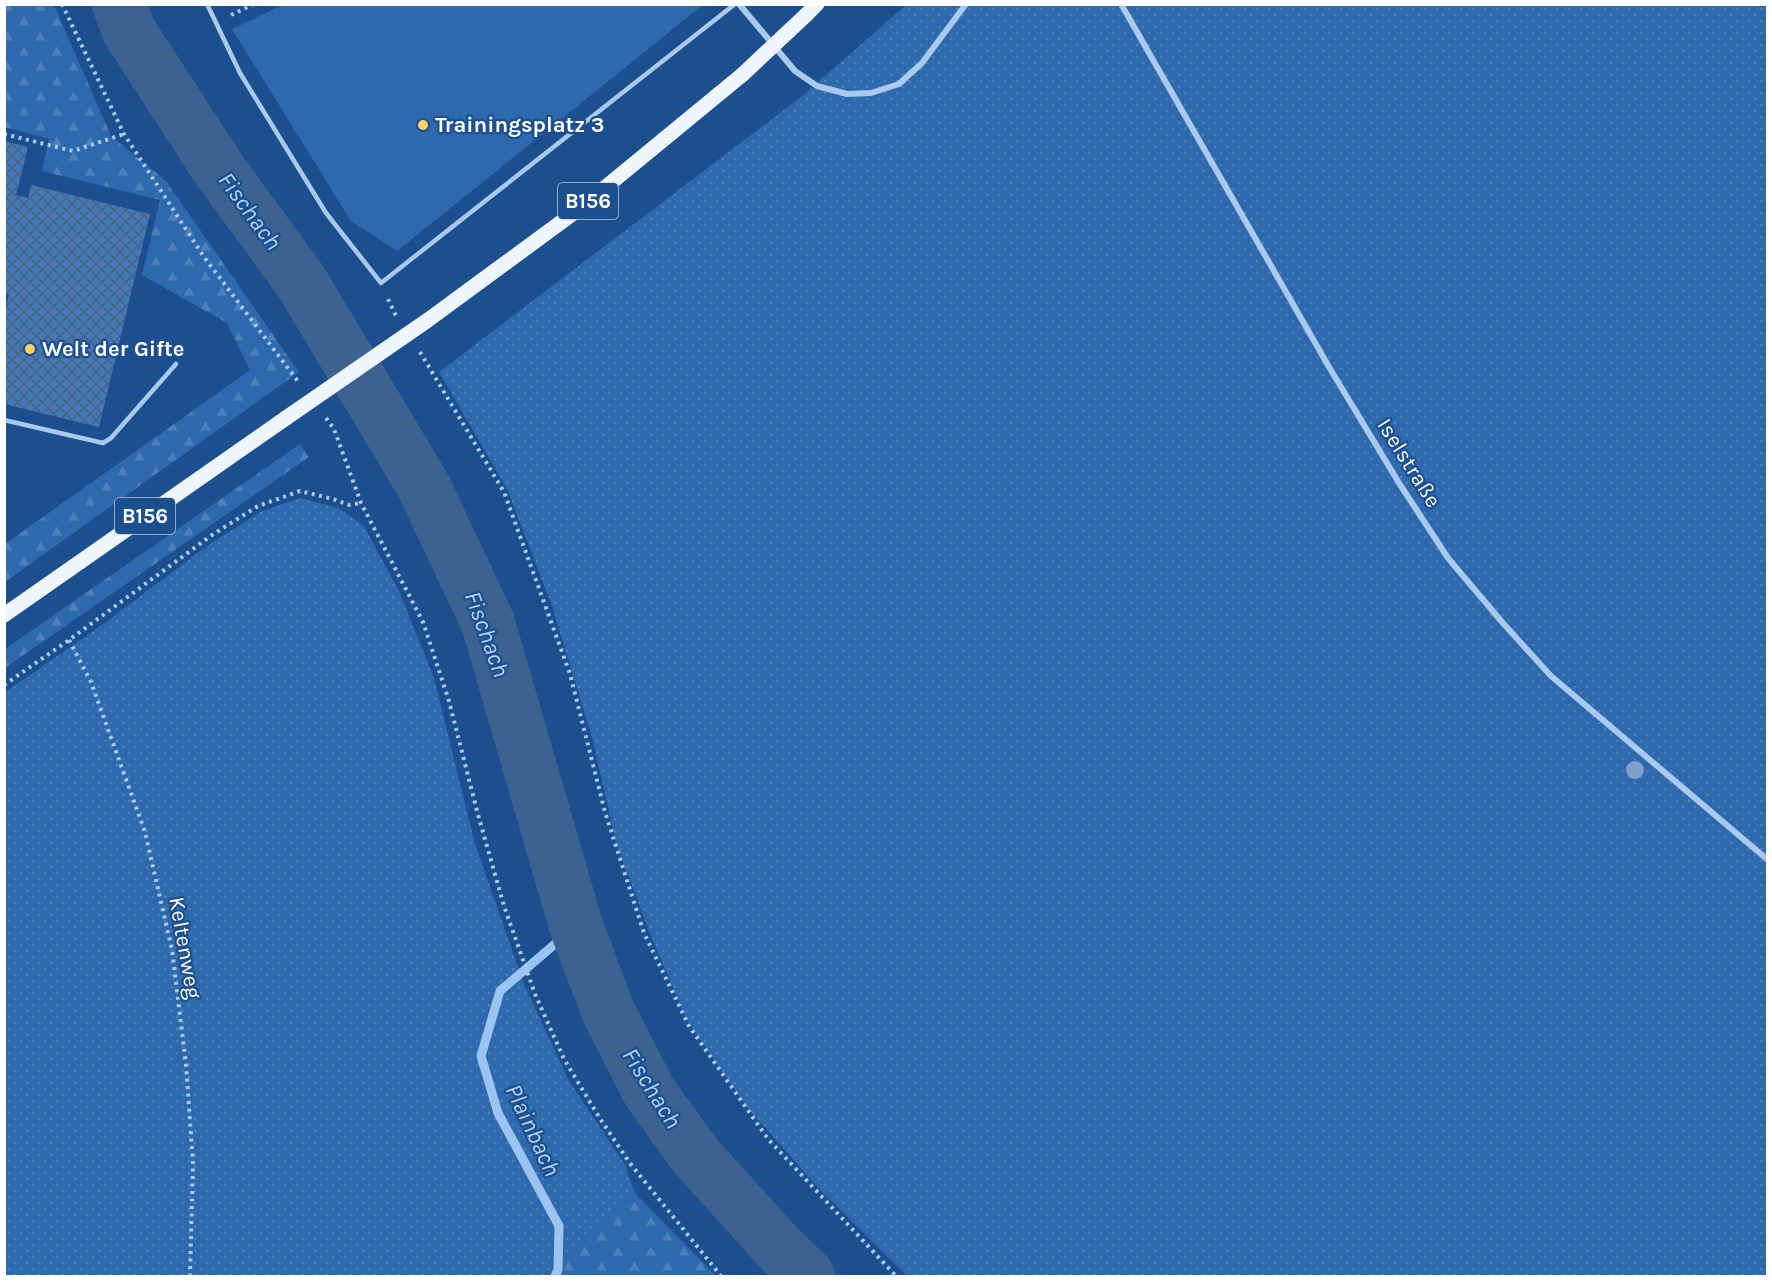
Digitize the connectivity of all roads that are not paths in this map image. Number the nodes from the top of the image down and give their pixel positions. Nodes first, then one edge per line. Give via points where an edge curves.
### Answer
1 (207, 4) edge
2 (737, 4) edge
3 (966, 4) edge
4 (1121, 4) edge
5 (812, 10) edge
6 (176, 364) dead end
7 (4, 420) edge
8 (4, 615) edge
9 (1767, 860) edge

1 - 2 lane via 240,73 326,213 381,283
2 - 3 street via 795,71 816,86 847,94 871,93 899,84 922,63
4 - 9 street, Iselstraße via 1329,368 1448,558 1551,676
5 - 8 main road, B156, bridge via 742,75 579,209 428,320
6 - 7 lane via 104,443

